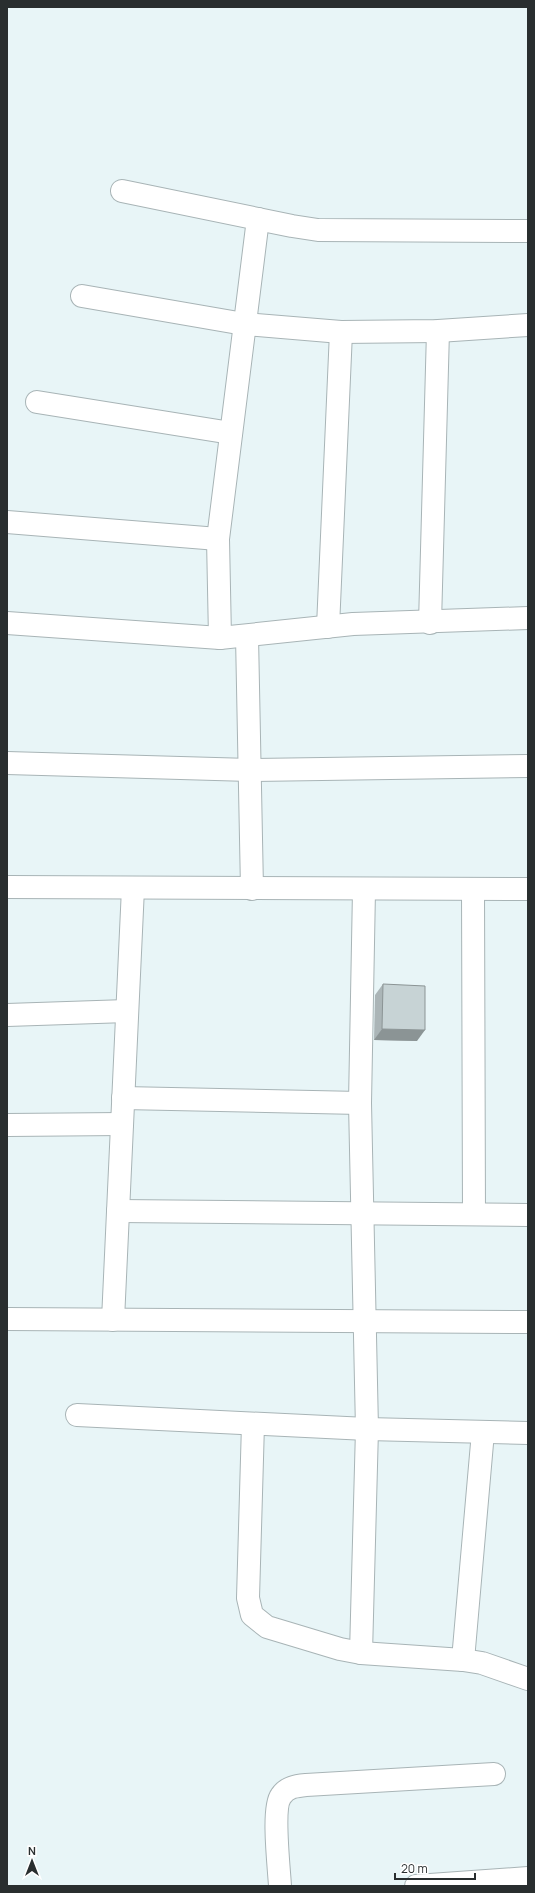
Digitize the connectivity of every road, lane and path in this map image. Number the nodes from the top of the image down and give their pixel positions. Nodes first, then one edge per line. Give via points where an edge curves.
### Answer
1 (122, 191) dead end
2 (258, 219) junction
3 (528, 231) edge
4 (82, 296) dead end
5 (244, 324) junction
6 (528, 325) edge
7 (438, 331) junction
8 (342, 332) junction
9 (37, 402) dead end
10 (231, 433) junction
11 (7, 522) edge
12 (218, 539) junction
13 (528, 618) edge
14 (7, 623) edge
15 (430, 623) junction
16 (328, 627) junction
17 (247, 636) junction
18 (220, 638) junction
19 (7, 763) edge
20 (528, 766) edge
21 (250, 770) junction
22 (7, 887) edge
23 (133, 888) junction
24 (252, 889) junction
25 (473, 889) junction
26 (528, 889) edge
27 (364, 890) junction
28 (127, 1011) junction
29 (7, 1015) edge
30 (123, 1098) junction
31 (360, 1103) junction
32 (122, 1124) junction
33 (7, 1125) edge
34 (118, 1211) junction
35 (362, 1213) junction
36 (474, 1214) junction
37 (528, 1215) edge
38 (7, 1319) edge
39 (113, 1320) junction
40 (364, 1321) junction
41 (528, 1322) edge
42 (77, 1415) dead end
43 (253, 1424) junction
44 (367, 1429) junction
45 (483, 1432) junction
46 (528, 1433) edge
47 (361, 1652) junction
48 (463, 1660) junction
49 (528, 1679) edge
50 (494, 1774) dead end
51 (528, 1878) edge
52 (280, 1886) edge
53 (416, 1886) edge

1 - 2 street
2 - 3 street via 318,230
2 - 5 street
4 - 5 street
5 - 8 street
5 - 10 street
6 - 7 street
7 - 8 street
7 - 15 street
8 - 16 street
9 - 10 street
10 - 12 street
11 - 12 street
12 - 18 street
13 - 15 street
14 - 18 street
15 - 16 street
16 - 17 street
17 - 18 street
17 - 21 street
19 - 21 street
20 - 21 street
21 - 24 street
22 - 23 street
23 - 24 street
23 - 28 street
24 - 27 street
25 - 26 street
25 - 27 street
25 - 36 street
27 - 31 street
28 - 29 street
28 - 30 street
30 - 31 street
30 - 32 street
31 - 35 street
32 - 33 street
32 - 34 street
34 - 35 street
34 - 39 street
35 - 36 street
35 - 40 street
36 - 37 street
38 - 39 street
39 - 40 street
40 - 41 street
40 - 44 street
42 - 43 street
43 - 44 street
43 - 47 street via 248,1598 252,1615 267,1627 340,1649
44 - 45 street
44 - 47 street
45 - 46 street
45 - 48 street
47 - 48 street
48 - 49 street via 482,1663
50 - 52 street via 290,1787 281,1796 277,1811
51 - 53 street

